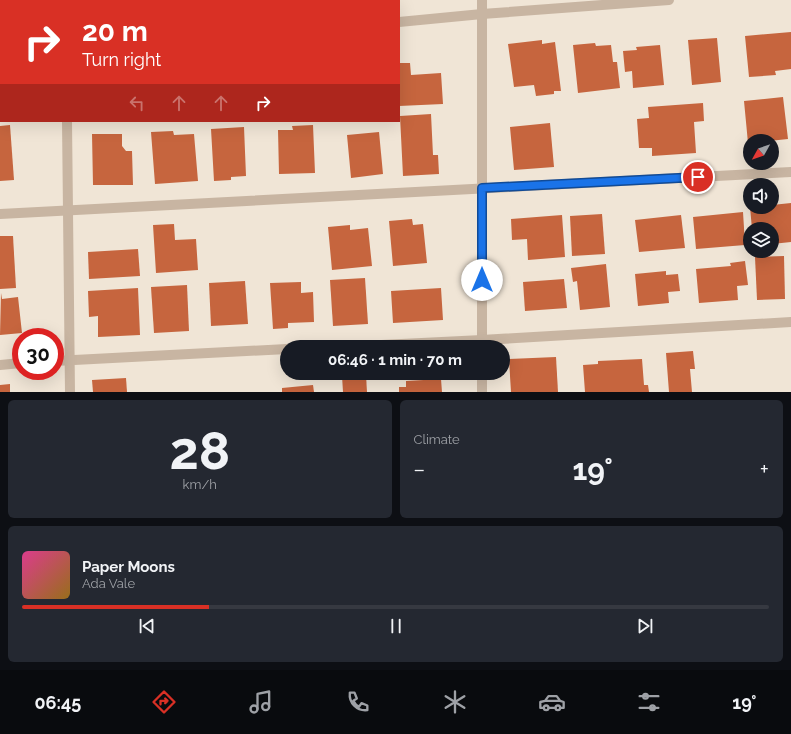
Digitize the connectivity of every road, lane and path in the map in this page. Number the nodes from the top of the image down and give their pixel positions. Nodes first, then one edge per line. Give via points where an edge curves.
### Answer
1 (482, 0) edge
2 (669, 0) edge
3 (482, 14) junction
4 (400, 22) edge
5 (67, 122) edge
6 (791, 172) edge
7 (482, 188) junction
8 (68, 210) junction
9 (0, 214) edge
10 (791, 322) edge
11 (482, 340) edge
12 (510, 342) edge
13 (280, 350) edge
14 (64, 360) edge
15 (69, 360) junction
16 (12, 364) edge
17 (0, 365) edge
18 (482, 380) edge
19 (70, 392) edge
20 (482, 392) edge

1 - 3 street
2 - 3 street
3 - 4 street
3 - 7 street
5 - 8 street
6 - 7 street
7 - 8 street
7 - 11 street
8 - 9 street
8 - 15 street
10 - 12 street
13 - 15 street
14 - 15 street
15 - 19 street
16 - 17 street
18 - 20 street

